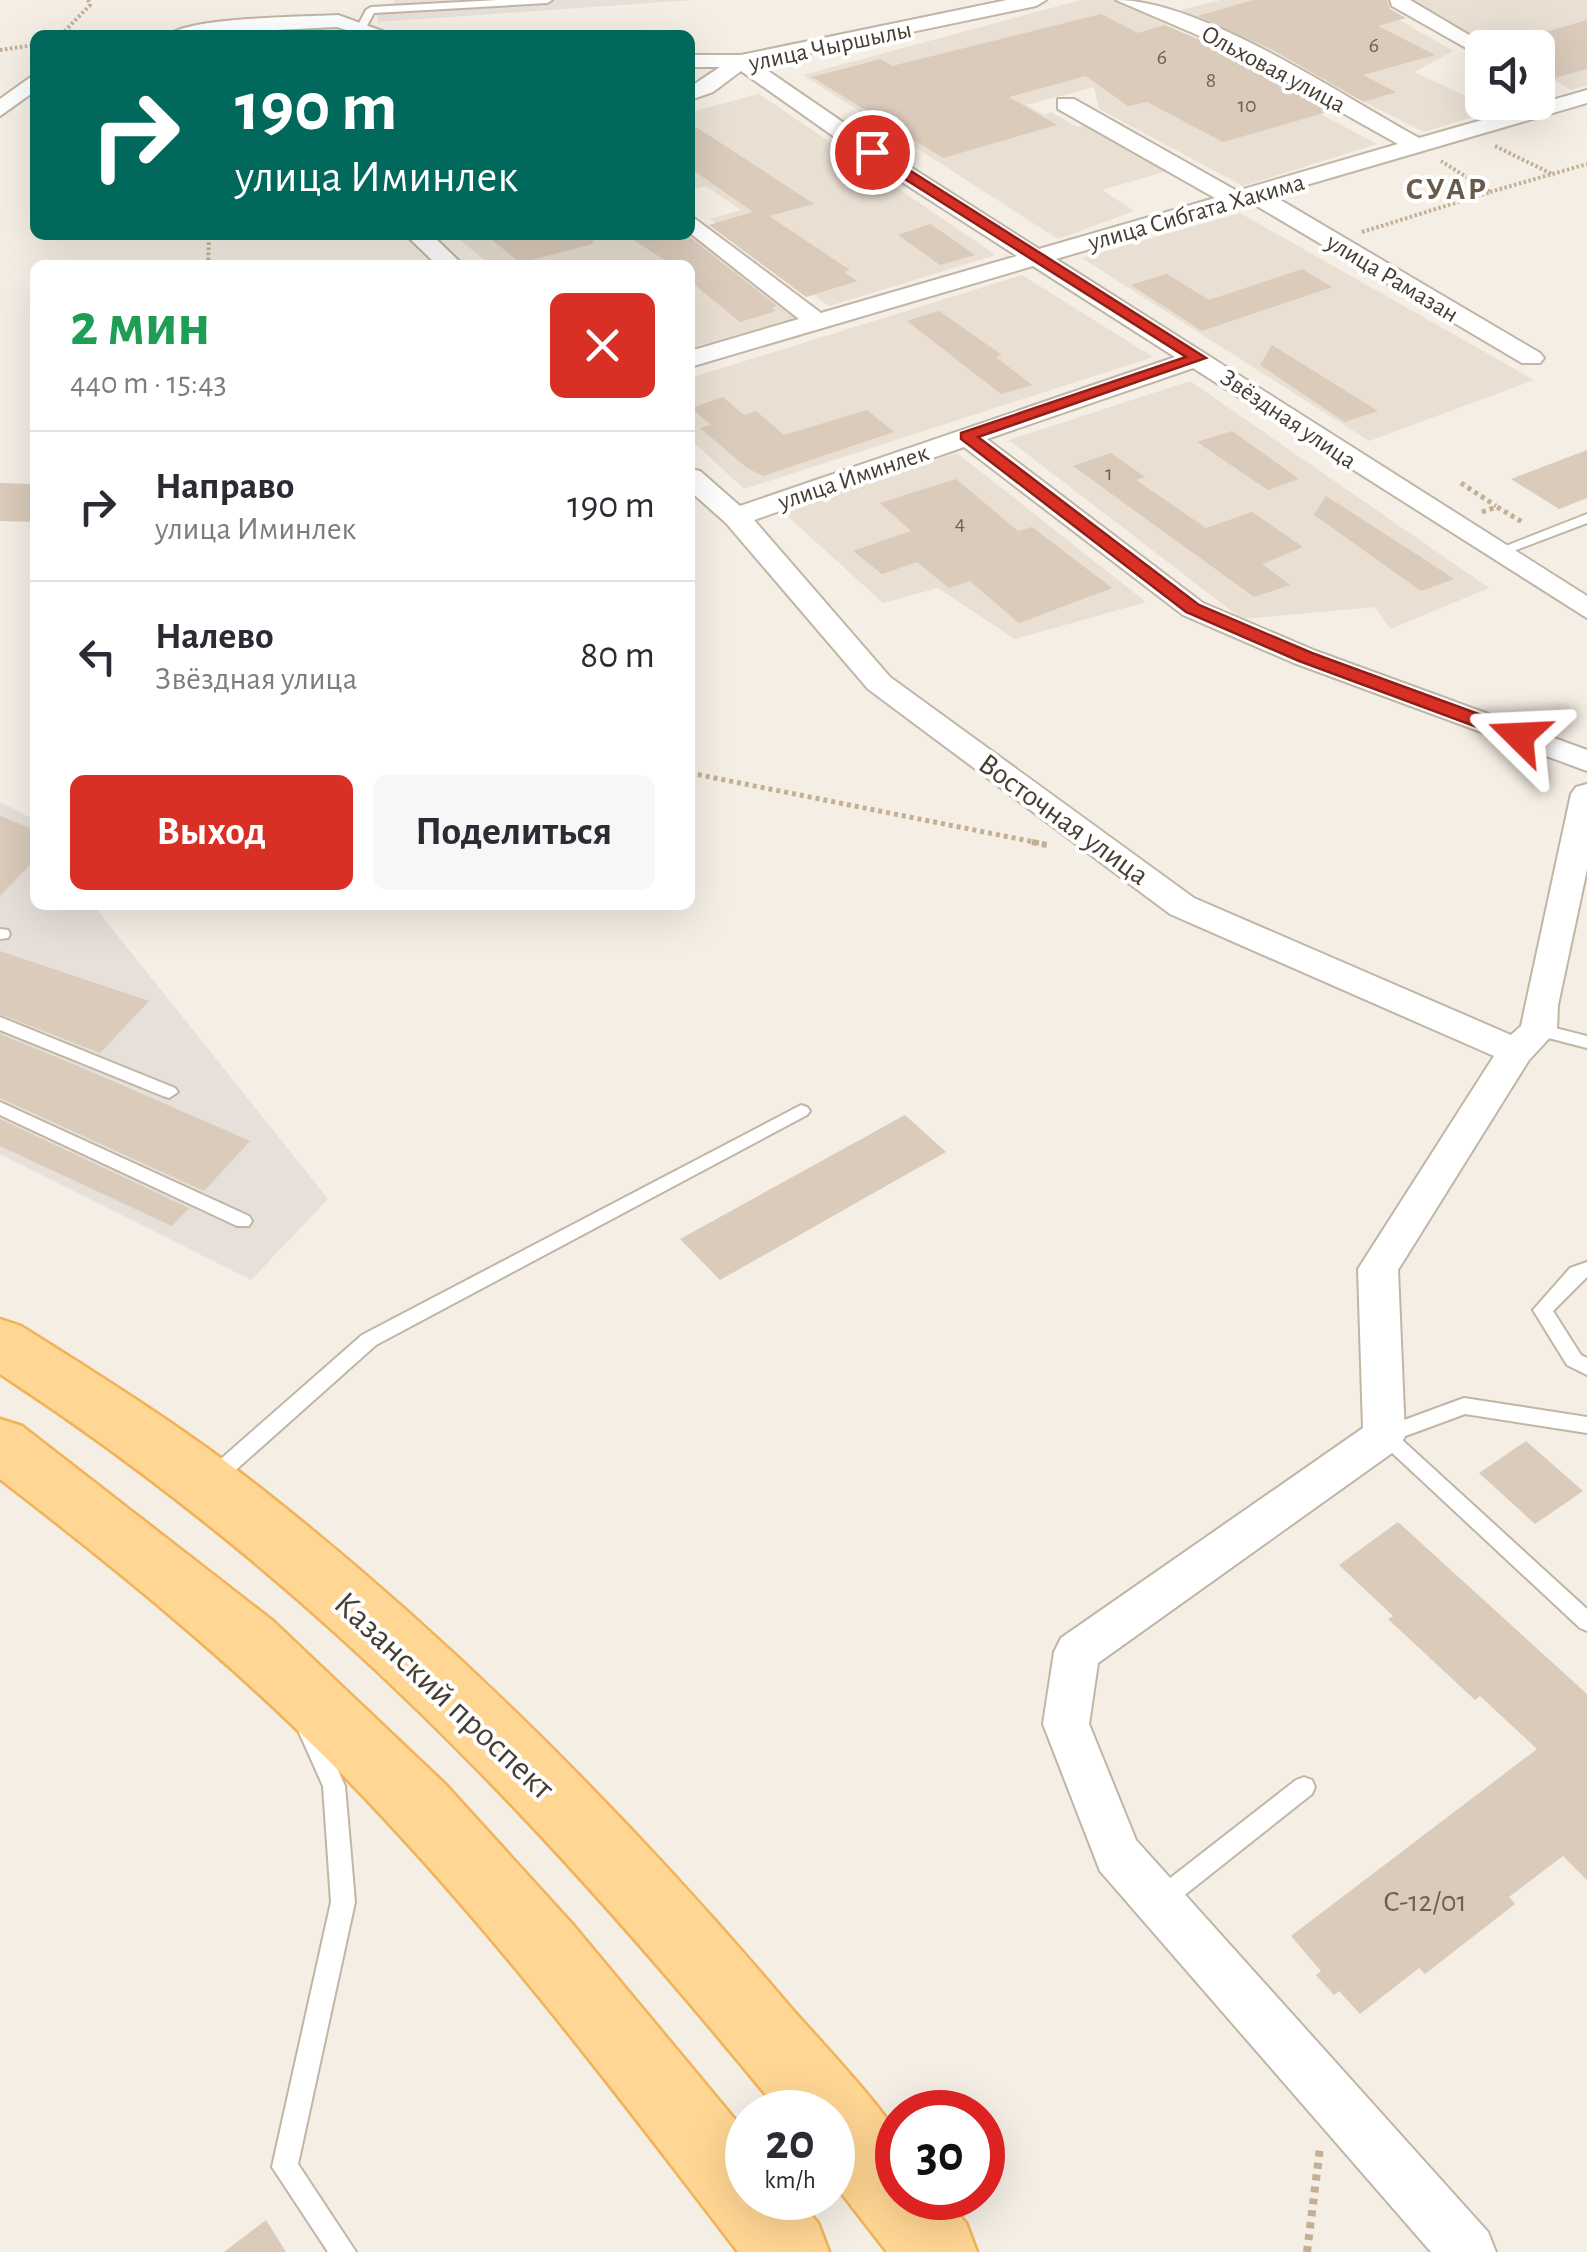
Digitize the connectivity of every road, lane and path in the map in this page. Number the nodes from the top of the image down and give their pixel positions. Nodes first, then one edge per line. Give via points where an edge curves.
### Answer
1 (88, 0) edge
2 (547, 0) edge
3 (1036, 0) edge
4 (1126, 0) edge
5 (1399, 2) edge
6 (448, 3) edge
7 (361, 29) junction
8 (67, 30) edge
9 (212, 30) edge
10 (365, 30) edge
11 (1465, 40) edge
12 (30, 47) edge
13 (0, 51) edge
14 (695, 61) edge
15 (741, 61) junction
16 (30, 84) edge
17 (1555, 89) edge
18 (695, 92) edge
19 (1580, 98) edge
20 (1066, 104) dead end
21 (0, 110) edge
22 (1480, 138) dead end
23 (1412, 148) junction
24 (1587, 164) edge
25 (1554, 175) junction
26 (1490, 192) junction
27 (1246, 198) junction
28 (695, 226) edge
29 (424, 240) edge
30 (1332, 241) junction
31 (1036, 257) junction
32 (446, 260) edge
33 (815, 320) junction
34 (695, 357) edge
35 (1198, 358) junction
36 (1531, 358) dead end
37 (966, 436) junction
38 (695, 481) edge
39 (1461, 482) dead end
40 (1497, 507) dead end
41 (736, 517) junction
42 (1587, 518) edge
43 (1495, 553) junction
44 (1587, 609) edge
45 (1587, 761) edge
46 (695, 774) edge
47 (1587, 794) edge
48 (1109, 852) junction
49 (0, 1023) edge
50 (1528, 1041) junction
51 (1587, 1042) edge
52 (169, 1092) dead end
53 (0, 1108) edge
54 (802, 1110) dead end
55 (243, 1221) dead end
56 (1587, 1269) edge
57 (0, 1343) edge
58 (1587, 1367) edge
59 (1587, 1425) edge
60 (1384, 1436) junction
61 (0, 1444) edge
62 (206, 1484) junction
63 (1587, 1622) edge
64 (284, 1673) junction
65 (1304, 1787) dead end
66 (1158, 1902) junction
67 (811, 2090) edge
68 (1327, 2092) junction
69 (855, 2145) edge
70 (342, 2252) edge
71 (789, 2252) edge
72 (937, 2252) edge
73 (1308, 2252) edge
74 (1468, 2252) edge

1 - 8 path
2 - 6 lane
3 - 15 street, улица Чыршылы
4 - 23 street, Ольховая улица via 1230,42
5 - 11 street
6 - 7 lane via 370,10
7 - 9 street via 338,21
7 - 10 street
12 - 13 path
14 - 15 street
15 - 18 street, улица Чыршылы
15 - 31 street, Звёздная улица
16 - 21 street
17 - 19 street
19 - 23 street, улица Сибгата Хакима
20 - 27 street, улица Рамазан
22 - 25 path
23 - 26 path
23 - 27 street, улица Сибгата Хакима
24 - 25 path
25 - 26 path
26 - 30 path
27 - 30 street, улица Рамазан
27 - 31 street, улица Сибгата Хакима
28 - 33 street
29 - 32 street
30 - 36 street, улица Рамазан
31 - 33 street, улица Сибгата Хакима
31 - 35 street, Звёздная улица
33 - 34 street, улица Сибгата Хакима
35 - 37 street, улица Иминлек
35 - 43 street, Звёздная улица
37 - 41 street, улица Иминлек
37 - 45 street via 1192,608
38 - 41 street, Восточная улица
39 - 40 path
41 - 48 street, Восточная улица via 879,684
42 - 43 lane
43 - 44 street, Звёздная улица
46 - 48 path via 970,831
47 - 50 street
48 - 50 street, Восточная улица via 1182,906
49 - 52 lane
50 - 51 lane
50 - 60 street via 1378,1269
53 - 55 lane
54 - 62 lane via 369,1340
56 - 58 lane via 1542,1310 1574,1360
57 - 62 main road, Казанский проспект
59 - 60 lane via 1464,1406
60 - 63 lane
60 - 66 street via 1077,1652 1066,1724 1117,1855
61 - 64 main road
62 - 67 main road, Казанский проспект via 362,1612 543,1785 707,1962
64 - 70 lane via 334,1786 343,1902 284,2167
64 - 71 main road via 464,1856 619,2035
65 - 66 lane
66 - 68 street
68 - 73 path
68 - 74 street
69 - 72 main road, Казанский проспект

